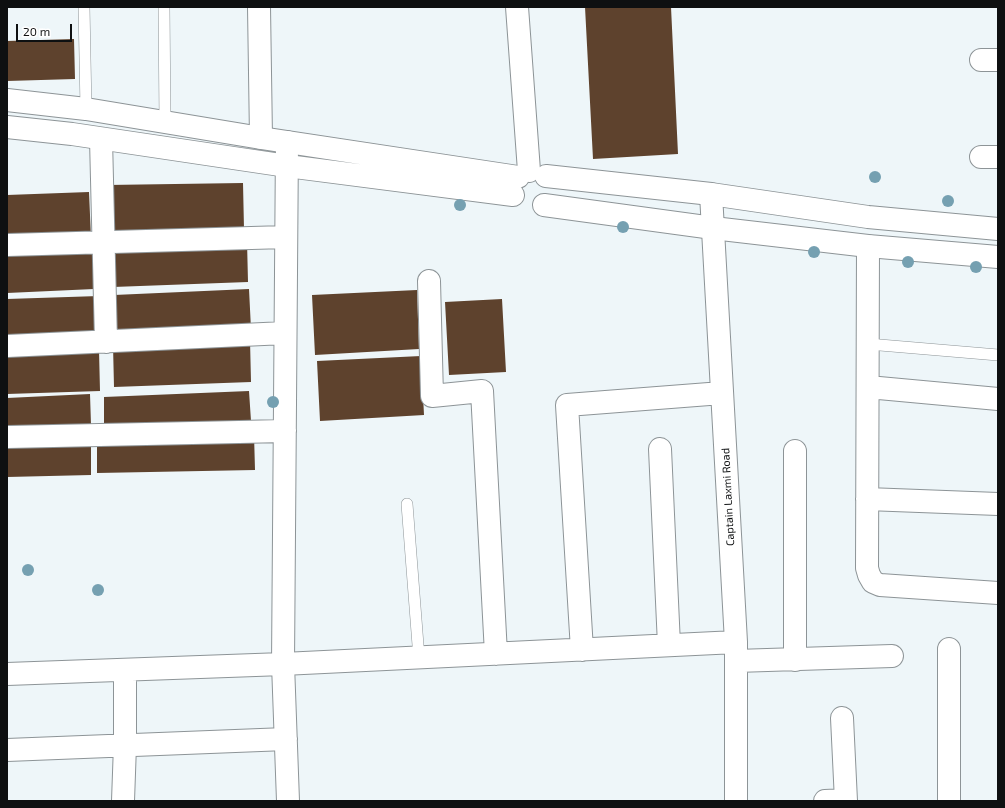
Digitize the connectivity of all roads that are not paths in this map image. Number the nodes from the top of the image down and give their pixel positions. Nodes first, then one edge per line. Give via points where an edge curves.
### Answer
1 (84, 7) edge
2 (164, 7) edge
3 (259, 7) edge
4 (517, 7) edge
5 (7, 100) edge
6 (86, 109) junction
7 (165, 122) junction
8 (7, 127) edge
9 (261, 138) junction
10 (101, 139) junction
11 (287, 142) junction
12 (287, 166) junction
13 (526, 180) junction
14 (711, 194) junction
15 (544, 205) junction
16 (713, 228) junction
17 (998, 230) edge
18 (286, 237) junction
19 (103, 242) junction
20 (7, 245) edge
21 (868, 246) junction
22 (998, 257) edge
23 (429, 281) dead end
24 (286, 333) junction
25 (106, 342) junction
26 (868, 344) junction
27 (7, 346) edge
28 (998, 356) edge
29 (868, 387) junction
30 (722, 393) junction
31 (998, 399) edge
32 (285, 431) junction
33 (7, 437) edge
34 (660, 449) dead end
35 (795, 451) dead end
36 (868, 499) junction
37 (407, 504) dead end
38 (998, 504) edge
39 (998, 593) edge
40 (669, 645) junction
41 (949, 649) dead end
42 (582, 650) junction
43 (736, 652) junction
44 (496, 654) junction
45 (892, 656) dead end
46 (419, 658) junction
47 (795, 660) junction
48 (283, 664) junction
49 (125, 670) junction
50 (7, 674) edge
51 (842, 718) dead end
52 (286, 739) junction
53 (125, 746) junction
54 (7, 750) edge
55 (845, 797) edge
56 (123, 801) edge
57 (288, 801) edge
58 (736, 801) edge
59 (949, 801) edge

1 - 6 lane
2 - 7 lane
3 - 9 street
4 - 13 street
5 - 6 street
6 - 7 street
7 - 9 street
8 - 10 street
9 - 11 street
10 - 12 street
10 - 19 street
11 - 12 street
11 - 13 street
12 - 13 street
12 - 18 street
13 - 14 street
13 - 15 street via 550,182 551,195
13 - 15 street via 515,201 520,206 532,209
14 - 16 street, Captain Laxmi Road
14 - 17 street via 868,217
15 - 16 street
16 - 21 street
16 - 30 street, Captain Laxmi Road
18 - 19 street
18 - 24 street
19 - 20 street
19 - 25 street
21 - 22 street
21 - 26 street
23 - 44 street via 432,396 482,391
24 - 25 street
24 - 32 street
25 - 27 street
26 - 28 lane
26 - 29 street
29 - 31 street
29 - 36 street
30 - 42 street via 567,405
30 - 43 street, Captain Laxmi Road
32 - 33 street
32 - 48 street
34 - 40 street
35 - 47 street
36 - 38 street
36 - 39 street via 867,568 873,582 880,585
37 - 46 lane
40 - 42 street
40 - 43 street
41 - 59 street
42 - 44 street
43 - 47 street
43 - 58 street, Captain Laxmi Road
44 - 46 street
45 - 47 street
46 - 48 street
48 - 49 street
48 - 52 street
49 - 50 street
49 - 53 street
51 - 55 street
52 - 53 street
52 - 57 street
53 - 54 street
53 - 56 street

